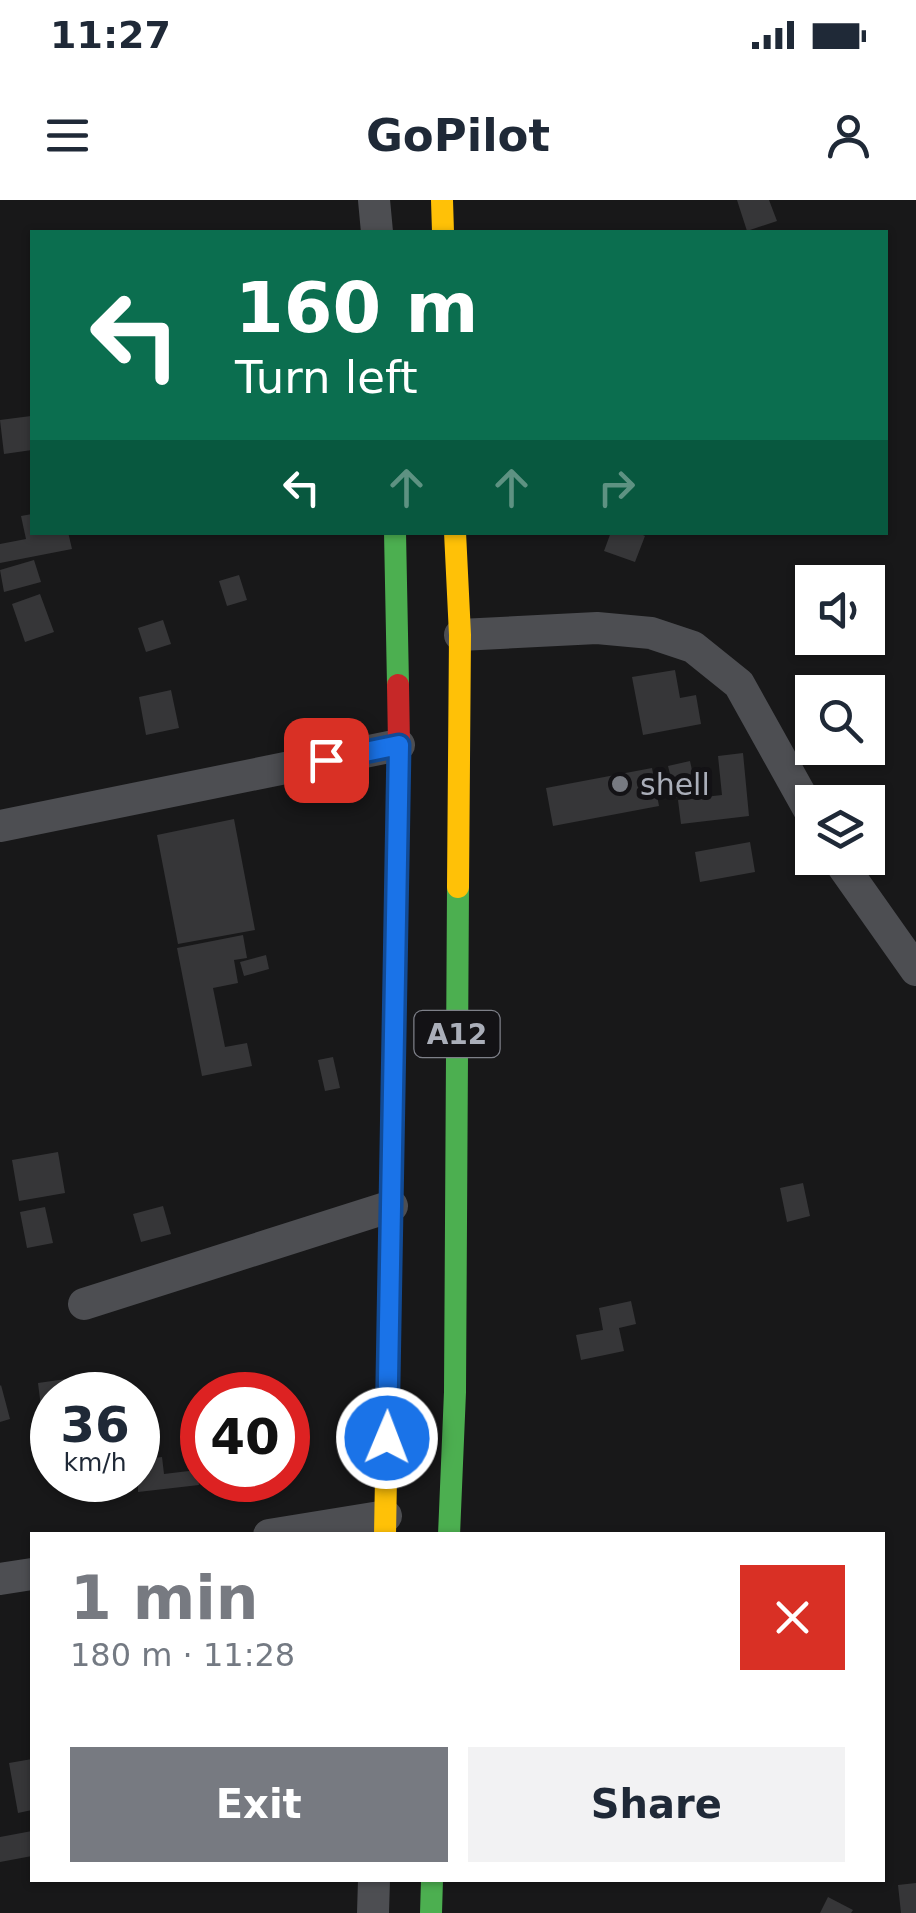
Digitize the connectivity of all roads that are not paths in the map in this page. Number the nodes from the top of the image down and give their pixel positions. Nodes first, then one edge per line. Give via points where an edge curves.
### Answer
1 (374, 200) edge
2 (442, 200) edge
3 (376, 230) edge
4 (443, 230) edge
5 (395, 535) edge
6 (456, 535) edge
7 (460, 635) junction
8 (399, 745) junction
9 (796, 785) edge
10 (0, 826) edge
11 (849, 875) edge
12 (916, 970) edge
13 (392, 1206) junction
14 (84, 1304) dead end
15 (386, 1526) edge
16 (308, 1532) edge
17 (449, 1532) edge
18 (30, 1574) edge
19 (0, 1579) edge
20 (374, 1882) edge
21 (432, 1882) edge
22 (373, 1913) edge
23 (430, 1913) edge

1 - 3 street
2 - 4 main road
5 - 8 main road
6 - 7 main road, A12
7 - 9 street via 596,628 651,633 693,647 739,684
7 - 17 main road, A12 via 456,1392
8 - 10 street
8 - 13 main road
11 - 12 street
13 - 14 street
13 - 15 main road
15 - 16 street
18 - 19 street
20 - 22 street
21 - 23 main road

